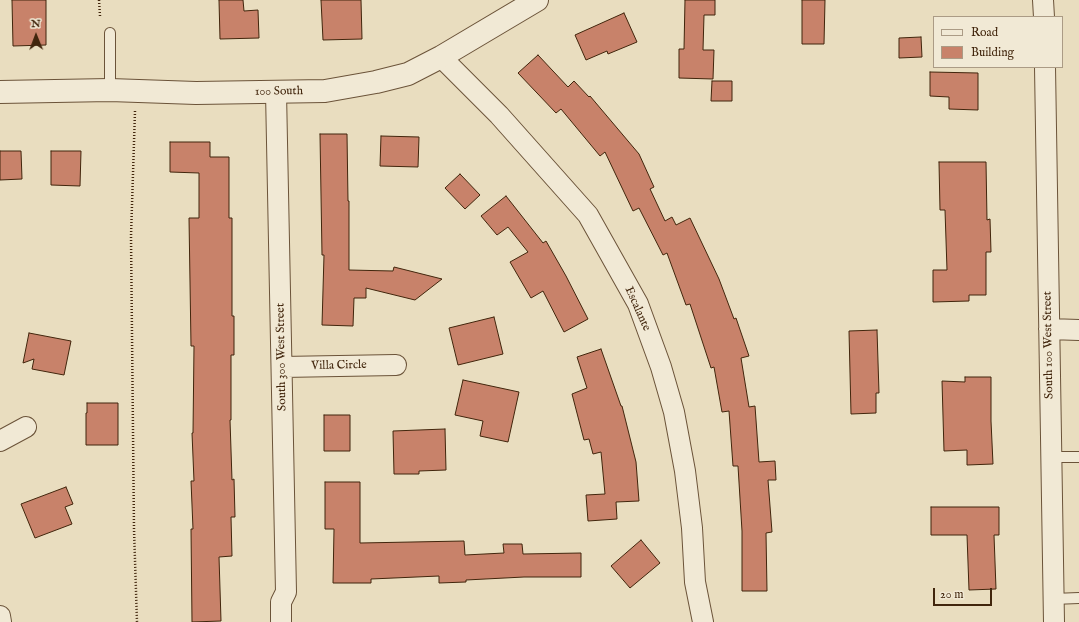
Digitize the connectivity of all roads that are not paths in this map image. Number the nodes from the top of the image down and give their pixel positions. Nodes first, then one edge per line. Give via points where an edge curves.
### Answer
1 (537, 0) edge
2 (1044, 0) edge
3 (1044, 16) edge
4 (110, 33) dead end
5 (441, 57) junction
6 (1045, 68) edge
7 (110, 90) junction
8 (0, 92) edge
9 (276, 92) junction
10 (1049, 329) junction
11 (1079, 330) edge
12 (396, 365) dead end
13 (282, 367) junction
14 (26, 427) dead end
15 (0, 441) edge
16 (1051, 457) junction
17 (1079, 457) edge
18 (1079, 598) edge
19 (1053, 599) junction
20 (0, 616) edge
21 (1, 622) edge
22 (281, 622) edge
23 (703, 622) edge
24 (1054, 622) edge

1 - 5 street, 100 South
2 - 3 street
4 - 7 lane
5 - 9 street, 100 South via 408,74 376,82 326,90
5 - 23 street, Escalante via 499,115 588,215 638,304 674,412 685,471 695,582
6 - 10 street, South 100 West Street
7 - 8 street, 100 South
7 - 9 street, 100 South
9 - 13 street, South 300 West Street
10 - 11 street
10 - 16 street, South 100 West Street
12 - 13 street, Villa Circle
13 - 22 street, South 300 West Street via 286,592 281,602
14 - 15 street
16 - 17 lane
16 - 19 street, South 100 West Street
18 - 19 lane
19 - 24 street, South 100 West Street
20 - 21 street

